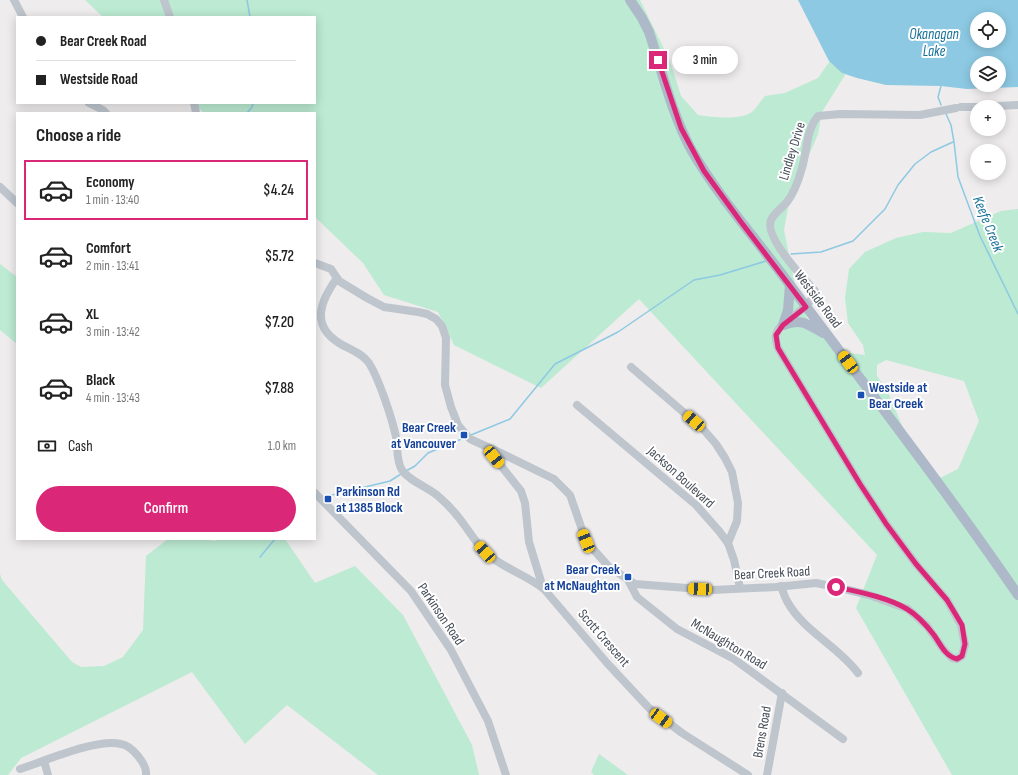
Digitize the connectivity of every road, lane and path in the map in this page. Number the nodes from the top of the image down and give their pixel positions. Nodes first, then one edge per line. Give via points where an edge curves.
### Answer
1 (14, 0) edge
2 (164, 0) edge
3 (630, 0) edge
4 (22, 16) edge
5 (170, 16) edge
6 (91, 104) edge
7 (1018, 105) edge
8 (1006, 106) edge
9 (970, 107) edge
10 (105, 112) edge
11 (0, 187) edge
12 (16, 201) edge
13 (316, 263) edge
14 (338, 278) junction
15 (790, 285) junction
16 (806, 307) junction
17 (783, 325) junction
18 (830, 338) junction
19 (631, 367) dead end
20 (577, 404) dead end
21 (494, 450) junction
22 (316, 494) edge
23 (728, 543) junction
24 (628, 579) junction
25 (781, 586) junction
26 (740, 588) junction
27 (544, 589) junction
28 (1018, 596) edge
29 (858, 673) dead end
30 (782, 693) junction
31 (843, 739) dead end
32 (44, 761) junction
33 (20, 769) dead end
34 (48, 775) edge
35 (146, 775) edge
36 (506, 775) edge
37 (748, 775) edge
38 (767, 775) edge

1 - 4 street
2 - 5 street
3 - 15 main road, Westside Road via 649,32 681,128 692,150 723,198
6 - 10 street
7 - 8 street, Lindley Drive
9 - 16 street, Lindley Drive via 924,115 840,114 818,116 814,120 802,169 792,193 771,218 770,225 773,236 795,270 815,291 813,299
11 - 12 street
13 - 14 street, Bear Creek Road via 331,269
14 - 21 street, Bear Creek Road via 353,290 384,307 427,314 436,319 442,326 446,338 445,385 458,425 470,439
14 - 27 street, Scott Crescent via 322,305 321,319 324,330 368,363 381,390 396,436 402,470 446,504 485,552
15 - 16 main road, Westside Road
15 - 17 main road via 788,310
16 - 17 street
16 - 18 main road, Westside Road
17 - 18 main road via 793,321 802,322
17 - 25 street, Bear Creek Road via 776,335 778,348 887,525 947,600 962,625 965,644 962,656 952,658 927,626 908,610 894,603 816,583
18 - 28 main road, Westside Road via 980,540
19 - 23 street via 703,429 726,458 732,472 738,503 737,521
20 - 23 street, Jackson Boulevard via 696,505
21 - 24 street, Bear Creek Road via 554,479 570,495 586,541 609,567
21 - 27 street via 494,457 521,491 525,503 529,542
22 - 36 street, Parkinson Road via 411,591 451,650 488,721
23 - 26 street, Jackson Boulevard
24 - 26 street, Bear Creek Road via 635,584 674,588
24 - 30 street, McNaughton Road via 637,596 677,629 734,659
25 - 26 street, Bear Creek Road
25 - 29 street via 787,601 798,615
27 - 37 street, Scott Crescent via 649,708 682,734
30 - 31 street, McNaughton Road
30 - 38 street, Brens Road
32 - 33 street
32 - 34 street
32 - 35 street via 90,745 122,744 142,761

